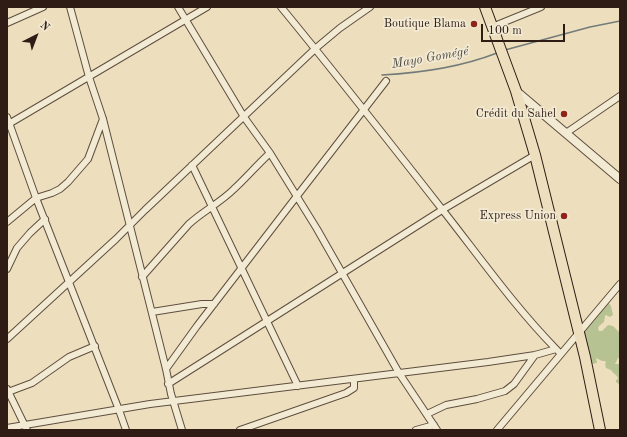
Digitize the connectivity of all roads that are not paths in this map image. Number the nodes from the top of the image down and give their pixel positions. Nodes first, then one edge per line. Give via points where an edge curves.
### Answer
1 (43, 7) edge
2 (70, 7) edge
3 (178, 7) edge
4 (207, 7) edge
5 (281, 7) edge
6 (370, 7) edge
7 (485, 7) edge
8 (541, 7) edge
9 (185, 19) junction
10 (7, 23) edge
11 (492, 27) junction
12 (316, 48) junction
13 (89, 77) junction
14 (386, 81) dead end
15 (516, 91) junction
16 (620, 96) edge
17 (364, 111) junction
18 (244, 117) junction
19 (103, 119) junction
20 (8, 122) edge
21 (566, 133) junction
22 (270, 153) junction
23 (535, 155) junction
24 (192, 165) junction
25 (620, 179) edge
26 (296, 196) junction
27 (36, 198) junction
28 (212, 207) junction
29 (442, 210) junction
30 (45, 219) junction
31 (7, 222) edge
32 (131, 224) junction
33 (7, 269) edge
34 (242, 269) junction
35 (343, 273) junction
36 (142, 277) junction
37 (69, 281) junction
38 (620, 284) edge
39 (214, 304) junction
40 (152, 312) junction
41 (267, 322) junction
42 (578, 334) junction
43 (7, 339) edge
44 (94, 346) junction
45 (556, 349) junction
46 (561, 354) junction
47 (535, 355) junction
48 (166, 369) junction
49 (399, 373) junction
50 (354, 379) junction
51 (168, 384) junction
52 (298, 386) junction
53 (8, 390) edge
54 (172, 401) junction
55 (119, 410) junction
56 (427, 414) junction
57 (435, 427) edge
58 (7, 428) edge
59 (26, 428) edge
60 (126, 430) edge
61 (182, 430) edge
62 (240, 430) edge
63 (416, 430) edge
64 (497, 430) edge
65 (600, 430) edge

1 - 10 street
2 - 13 street
3 - 9 street
4 - 9 street
5 - 12 street
6 - 12 street
7 - 11 highway
8 - 11 street
9 - 13 street
9 - 18 street
11 - 15 highway
12 - 17 street
12 - 18 street
13 - 19 street
13 - 20 street
14 - 17 street
15 - 21 street
15 - 23 highway
16 - 21 street
17 - 26 street
17 - 29 street
18 - 22 street
18 - 24 street
19 - 27 street via 84,164 60,189
19 - 32 street
20 - 27 street
21 - 25 street
22 - 26 street
22 - 28 street via 234,190
23 - 29 street
23 - 42 highway
24 - 28 street
24 - 32 street
26 - 34 street
26 - 35 street
27 - 30 street
27 - 31 street
28 - 34 street
28 - 36 street via 189,224
29 - 35 street
29 - 45 street via 495,278
30 - 33 street via 19,244
30 - 37 street
32 - 36 street
32 - 37 street
34 - 39 street
34 - 41 street
35 - 41 street
35 - 49 street
36 - 40 street
37 - 43 street
37 - 44 street
38 - 42 street
39 - 40 street
39 - 48 street
40 - 48 street
41 - 51 street
41 - 52 street
42 - 46 street
42 - 65 highway
44 - 53 street via 69,357 32,383
44 - 55 street
45 - 46 street
45 - 47 street
46 - 64 street
47 - 49 street
47 - 56 street via 518,379 505,391 454,402
48 - 51 street
49 - 50 street
49 - 56 street
50 - 52 street
50 - 62 street via 354,388 346,393
51 - 54 street
52 - 54 street
53 - 59 street
54 - 55 street
54 - 61 street
55 - 59 street
55 - 60 street
56 - 57 street
57 - 63 street
58 - 59 street

